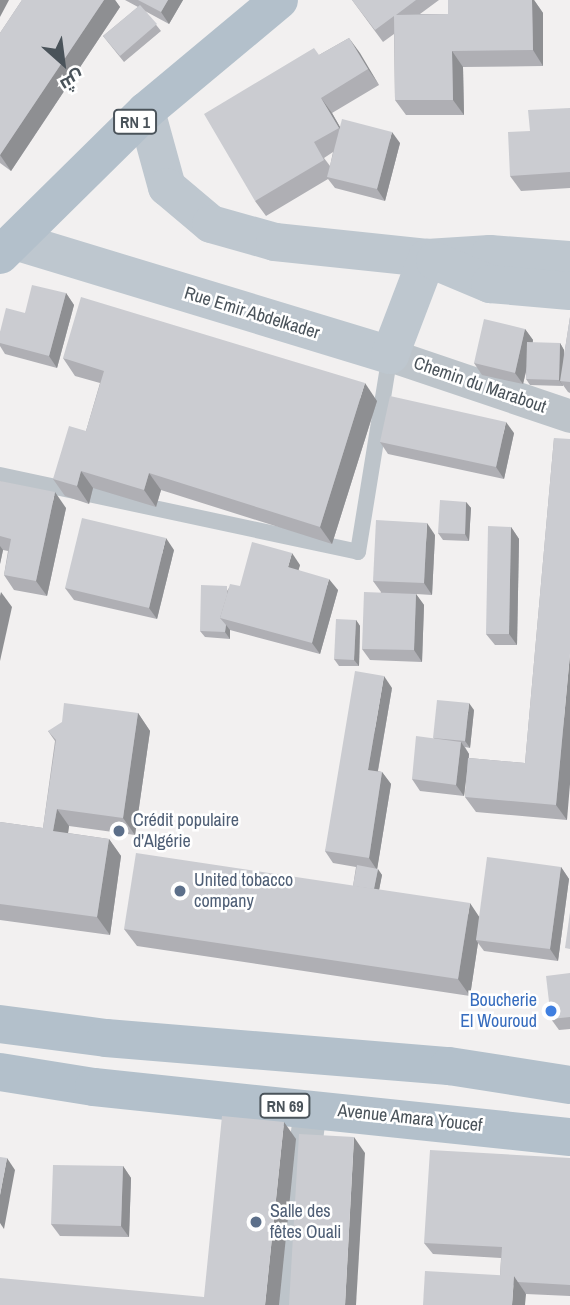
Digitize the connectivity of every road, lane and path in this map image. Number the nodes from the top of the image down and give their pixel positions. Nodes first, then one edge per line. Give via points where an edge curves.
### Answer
1 (279, 0) edge
2 (146, 111) junction
3 (7, 248) edge
4 (427, 258) junction
5 (570, 260) edge
6 (570, 291) edge
7 (390, 355) junction
8 (570, 416) edge
9 (0, 475) edge
10 (0, 1024) edge
11 (0, 1072) edge
12 (570, 1085) edge
13 (310, 1108) junction
14 (570, 1137) edge
15 (286, 1305) edge

1 - 2 main road, RN 1
2 - 3 main road, RN 1
2 - 4 street via 167,187 211,224 275,242
3 - 7 street, Rue Emir Abdelkader
4 - 5 street via 490,254
4 - 6 street via 490,284
4 - 7 street
7 - 8 street, Chemin du Marabout
7 - 9 lane via 358,552
10 - 12 main road via 106,1038 449,1066
11 - 13 main road, Avenue Amara Youcef / RN 69 via 94,1087
13 - 14 main road, Avenue Amara Youcef / RN 69
13 - 15 street

